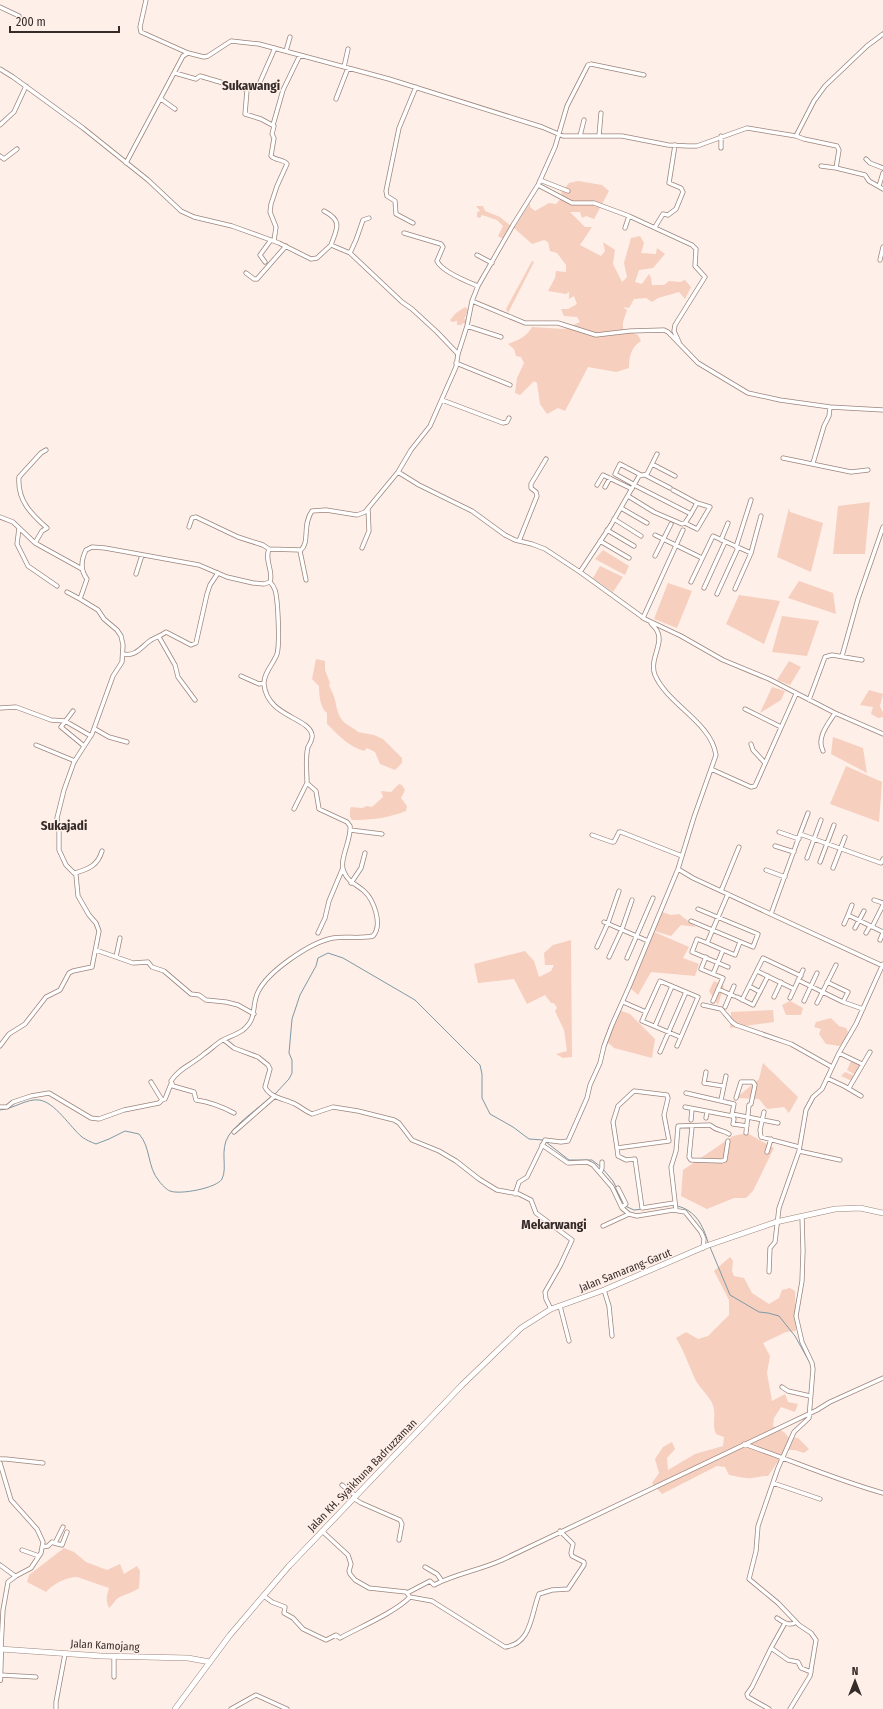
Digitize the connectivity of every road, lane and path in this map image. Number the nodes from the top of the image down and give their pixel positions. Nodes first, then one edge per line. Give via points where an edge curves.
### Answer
1 (146, 0) edge
2 (0, 7) edge
3 (19, 16) dead end
4 (883, 34) edge
5 (290, 37) dead end
6 (275, 48) junction
7 (348, 49) dead end
8 (286, 51) junction
9 (188, 53) junction
10 (300, 55) junction
11 (346, 68) junction
12 (0, 69) edge
13 (176, 73) junction
14 (644, 75) dead end
15 (260, 82) dead end
16 (26, 86) junction
17 (416, 87) junction
18 (161, 99) junction
19 (336, 99) dead end
20 (175, 109) dead end
21 (601, 113) dead end
22 (584, 120) dead end
23 (0, 125) edge
24 (273, 125) junction
25 (559, 135) junction
26 (580, 136) junction
27 (599, 136) junction
28 (721, 136) junction
29 (796, 136) junction
30 (675, 145) junction
31 (721, 148) dead end
32 (17, 149) dead end
33 (0, 156) edge
34 (866, 159) dead end
35 (126, 163) junction
36 (821, 166) dead end
37 (836, 168) junction
38 (883, 168) edge
39 (883, 173) edge
40 (540, 180) junction
41 (538, 185) junction
42 (879, 186) junction
43 (883, 188) edge
44 (568, 191) dead end
45 (324, 211) dead end
46 (628, 216) junction
47 (370, 218) dead end
48 (413, 223) dead end
49 (655, 227) junction
50 (625, 228) dead end
51 (404, 233) dead end
52 (272, 240) junction
53 (332, 245) junction
54 (286, 246) junction
55 (883, 248) edge
56 (350, 253) junction
57 (477, 255) dead end
58 (880, 260) dead end
59 (265, 262) dead end
60 (492, 263) junction
61 (246, 272) dead end
62 (478, 286) junction
63 (472, 301) junction
64 (467, 326) junction
65 (501, 338) dead end
66 (679, 343) junction
67 (458, 354) junction
68 (456, 363) junction
69 (510, 385) dead end
70 (442, 400) junction
71 (830, 407) junction
72 (883, 410) edge
73 (509, 418) dead end
74 (46, 450) dead end
75 (657, 454) dead end
76 (783, 458) dead end
77 (546, 459) dead end
78 (652, 464) junction
79 (813, 464) junction
80 (868, 470) dead end
81 (398, 472) junction
82 (643, 475) junction
83 (675, 476) dead end
84 (610, 478) junction
85 (597, 485) dead end
86 (633, 486) junction
87 (605, 487) dead end
88 (628, 496) junction
89 (751, 500) dead end
90 (697, 502) junction
91 (620, 508) junction
92 (368, 509) junction
93 (691, 514) junction
94 (761, 516) dead end
95 (0, 517) edge
96 (614, 519) junction
97 (647, 523) dead end
98 (685, 523) junction
99 (728, 523) dead end
100 (671, 524) dead end
101 (189, 527) dead end
102 (883, 527) edge
103 (19, 528) junction
104 (608, 530) junction
105 (684, 530) dead end
106 (655, 535) dead end
107 (641, 536) dead end
108 (881, 538) edge
109 (663, 539) junction
110 (519, 541) junction
111 (600, 541) junction
112 (723, 541) junction
113 (35, 543) junction
114 (634, 546) dead end
115 (676, 546) junction
116 (737, 547) junction
117 (362, 548) dead end
118 (269, 549) junction
119 (300, 551) junction
120 (751, 553) junction
121 (142, 555) junction
122 (655, 556) dead end
123 (629, 558) dead end
124 (702, 558) junction
125 (82, 569) junction
126 (580, 572) junction
127 (218, 573) junction
128 (136, 574) dead end
129 (306, 580) dead end
130 (270, 582) junction
131 (691, 582) dead end
132 (57, 586) dead end
133 (704, 588) dead end
134 (735, 589) dead end
135 (67, 592) dead end
136 (717, 594) dead end
137 (80, 599) junction
138 (643, 618) junction
139 (649, 621) junction
140 (159, 637) junction
141 (123, 654) junction
142 (842, 656) junction
143 (862, 660) dead end
144 (240, 676) dead end
145 (264, 683) junction
146 (796, 694) junction
147 (195, 700) dead end
148 (809, 700) junction
149 (0, 708) edge
150 (745, 709) dead end
151 (73, 711) dead end
152 (835, 713) junction
153 (65, 721) junction
154 (781, 727) junction
155 (95, 729) junction
156 (883, 734) edge
157 (91, 736) junction
158 (127, 742) dead end
159 (751, 744) dead end
160 (36, 745) dead end
161 (84, 746) junction
162 (823, 752) dead end
163 (75, 761) junction
164 (765, 763) junction
165 (711, 769) junction
166 (307, 783) junction
167 (294, 809) dead end
168 (808, 814) dead end
169 (821, 820) dead end
170 (834, 825) dead end
171 (350, 830) junction
172 (779, 832) dead end
173 (382, 834) dead end
174 (800, 834) junction
175 (592, 835) dead end
176 (844, 837) dead end
177 (799, 839) junction
178 (814, 839) junction
179 (827, 844) junction
180 (775, 846) dead end
181 (739, 847) dead end
182 (840, 848) junction
183 (102, 851) dead end
184 (365, 852) dead end
185 (794, 852) junction
186 (682, 856) junction
187 (807, 858) dead end
188 (883, 859) edge
189 (820, 862) dead end
190 (678, 868) junction
191 (833, 868) dead end
192 (342, 870) junction
193 (766, 870) dead end
194 (75, 873) junction
195 (785, 877) junction
196 (351, 882) junction
197 (619, 891) dead end
198 (721, 891) junction
199 (728, 894) junction
200 (653, 898) dead end
201 (632, 900) dead end
202 (874, 900) dead end
203 (883, 904) edge
204 (852, 905) dead end
205 (698, 909) dead end
206 (864, 911) dead end
207 (771, 914) junction
208 (848, 915) junction
209 (718, 917) junction
210 (859, 920) junction
211 (691, 921) dead end
212 (606, 923) junction
213 (844, 924) dead end
214 (871, 926) junction
215 (855, 928) dead end
216 (622, 930) junction
217 (713, 930) junction
218 (318, 933) dead end
219 (866, 933) dead end
220 (883, 933) edge
221 (637, 936) junction
222 (120, 938) dead end
223 (880, 940) dead end
224 (648, 941) junction
225 (740, 942) junction
226 (707, 943) junction
227 (597, 947) dead end
228 (96, 950) junction
229 (723, 950) junction
230 (116, 957) junction
231 (706, 957) junction
232 (610, 958) dead end
233 (626, 958) dead end
234 (718, 962) junction
235 (836, 965) dead end
236 (883, 965) edge
237 (728, 967) dead end
238 (803, 970) dead end
239 (757, 971) junction
240 (817, 973) dead end
241 (713, 974) junction
242 (768, 976) junction
243 (800, 976) junction
244 (798, 980) junction
245 (781, 982) junction
246 (828, 982) junction
247 (672, 986) junction
248 (734, 986) dead end
249 (749, 986) junction
250 (811, 986) junction
251 (718, 989) junction
252 (794, 989) junction
253 (686, 992) junction
254 (760, 992) junction
255 (823, 992) junction
256 (734, 996) junction
257 (774, 998) dead end
258 (790, 998) dead end
259 (742, 1000) junction
260 (713, 1001) dead end
261 (804, 1001) dead end
262 (623, 1002) junction
263 (843, 1002) junction
264 (818, 1003) dead end
265 (703, 1005) dead end
266 (725, 1007) dead end
267 (863, 1009) junction
268 (646, 1012) junction
269 (254, 1014) junction
270 (655, 1026) junction
271 (669, 1032) junction
272 (680, 1037) junction
273 (224, 1040) junction
274 (0, 1046) edge
275 (677, 1046) dead end
276 (660, 1052) dead end
277 (870, 1052) dead end
278 (839, 1053) junction
279 (862, 1064) junction
280 (832, 1067) junction
281 (706, 1072) dead end
282 (726, 1076) dead end
283 (827, 1078) junction
284 (151, 1082) dead end
285 (171, 1084) junction
286 (723, 1086) junction
287 (849, 1088) junction
288 (686, 1093) dead end
289 (273, 1095) junction
290 (861, 1096) dead end
291 (162, 1100) junction
292 (721, 1100) junction
293 (735, 1100) junction
294 (685, 1107) dead end
295 (0, 1108) edge
296 (692, 1109) junction
297 (707, 1112) junction
298 (764, 1112) dead end
299 (234, 1113) dead end
300 (732, 1115) junction
301 (706, 1118) dead end
302 (748, 1118) junction
303 (763, 1119) junction
304 (691, 1120) dead end
305 (778, 1123) dead end
306 (747, 1126) junction
307 (692, 1127) junction
308 (234, 1132) dead end
309 (746, 1133) dead end
310 (729, 1134) dead end
311 (771, 1139) junction
312 (674, 1140) dead end
313 (669, 1141) junction
314 (728, 1141) dead end
315 (544, 1143) junction
316 (617, 1148) junction
317 (799, 1149) junction
318 (767, 1152) dead end
319 (840, 1160) dead end
320 (602, 1162) dead end
321 (601, 1170) junction
322 (618, 1188) dead end
323 (515, 1194) junction
324 (674, 1203) junction
325 (624, 1206) junction
326 (676, 1209) junction
327 (883, 1213) edge
328 (629, 1214) junction
329 (802, 1216) junction
330 (776, 1222) junction
331 (603, 1226) dead end
332 (705, 1247) junction
333 (769, 1272) dead end
334 (604, 1290) junction
335 (560, 1306) junction
336 (551, 1308) junction
337 (541, 1313) joint
338 (612, 1336) dead end
339 (569, 1341) dead end
340 (883, 1378) edge
341 (782, 1387) dead end
342 (810, 1396) junction
343 (810, 1413) junction
344 (744, 1444) junction
345 (783, 1458) junction
346 (0, 1459) edge
347 (0, 1463) edge
348 (43, 1463) dead end
349 (773, 1483) junction
350 (342, 1485) dead end
351 (883, 1493) edge
352 (355, 1497) junction
353 (820, 1499) dead end
354 (63, 1527) dead end
355 (322, 1531) junction
356 (560, 1531) junction
357 (67, 1532) dead end
358 (399, 1540) dead end
359 (54, 1543) junction
360 (42, 1547) junction
361 (22, 1550) dead end
362 (39, 1556) junction
363 (0, 1565) edge
364 (425, 1567) dead end
365 (15, 1576) junction
366 (442, 1581) junction
367 (407, 1593) junction
368 (264, 1596) junction
369 (410, 1597) junction
370 (776, 1618) dead end
371 (796, 1622) junction
372 (785, 1623) junction
373 (771, 1648) junction
374 (1, 1649) edge
375 (65, 1654) junction
376 (114, 1657) junction
377 (210, 1662) junction
378 (811, 1672) junction
379 (0, 1674) edge
380 (36, 1677) dead end
381 (114, 1677) dead end
382 (0, 1680) edge
383 (56, 1709) edge
384 (175, 1709) edge
385 (231, 1709) edge
386 (287, 1709) edge
387 (769, 1709) edge
388 (790, 1709) edge

1 - 9 street via 141,32
2 - 3 street
4 - 29 street via 822,90
5 - 8 street
6 - 8 street
6 - 9 street via 232,41 208,56
6 - 15 street
7 - 11 street
8 - 10 street
9 - 13 street via 183,56
10 - 11 street
10 - 24 street via 283,90
11 - 17 street
11 - 19 street
12 - 16 street
13 - 18 street
13 - 24 street via 196,79 200,76 247,90 245,114
14 - 25 street via 588,65 567,106
16 - 23 street via 14,112
16 - 35 street
17 - 25 street via 542,127
17 - 48 street via 399,128 386,194 394,201 396,214
18 - 20 street
18 - 35 street
21 - 27 street
22 - 26 street
24 - 52 street via 271,156 288,164 271,204 270,212 276,227
25 - 26 street
25 - 40 street
26 - 27 street
27 - 30 street via 626,137
28 - 29 street via 747,128
28 - 30 street via 697,146
28 - 31 street
29 - 37 street via 837,146 839,150
30 - 49 street via 669,183 681,188 683,192 676,209 668,215 663,214
32 - 33 street via 4,159
34 - 38 street
35 - 52 street via 188,215 232,226
36 - 37 street
37 - 42 street via 865,175 869,181
39 - 42 street
40 - 41 street
40 - 44 street
41 - 46 street via 572,202 594,203
41 - 60 street
42 - 43 street
45 - 53 street via 337,221
46 - 49 street
46 - 50 street
47 - 56 street via 363,220
49 - 66 street via 694,246 697,251 695,266 705,276 674,328
51 - 62 street via 442,246 439,265
52 - 54 street
52 - 59 street via 260,255
53 - 54 street via 314,259
53 - 56 street
54 - 61 street via 258,278 254,279
55 - 58 street
56 - 67 street via 438,332
57 - 60 street
60 - 62 street
62 - 63 street
63 - 64 street
63 - 66 street via 525,323 558,323 596,335 664,330
64 - 65 street
64 - 67 street
66 - 71 street via 698,363 748,393
67 - 68 street
68 - 69 street
68 - 70 street
70 - 73 street via 503,423
70 - 81 street via 430,426
71 - 72 street
71 - 79 street
74 - 113 street via 19,478 20,494 28,510 47,528 42,531
75 - 78 street
76 - 79 street
77 - 110 street via 531,484 537,496
78 - 82 street
78 - 83 street
79 - 80 street via 851,472
81 - 92 street
81 - 110 street via 472,511 504,535
82 - 86 street
82 - 86 street via 620,464 615,474
82 - 90 street
84 - 85 street via 603,475
84 - 86 street
84 - 87 street
86 - 88 street
86 - 93 street
88 - 91 street
88 - 98 street via 654,512
89 - 116 street
90 - 93 street
90 - 98 street via 710,508 697,530
91 - 96 street
91 - 97 street
92 - 117 street via 369,531
92 - 119 street via 357,515 326,510 312,511 306,522 304,547
93 - 98 street
94 - 120 street
95 - 103 street via 13,522
96 - 104 street
96 - 107 street
99 - 112 street
100 - 109 street
101 - 118 street via 194,516
102 - 108 street
103 - 113 street
103 - 132 street via 17,544 28,566
104 - 111 street
104 - 114 street
105 - 115 street
106 - 109 street
108 - 142 street via 856,606
109 - 115 street
109 - 122 street
110 - 126 street via 545,549
111 - 123 street
111 - 126 street
112 - 116 street
112 - 124 street via 713,536
112 - 133 street
113 - 125 street
115 - 124 street
115 - 138 street
116 - 120 street
116 - 136 street
118 - 119 street
118 - 130 street via 266,557
119 - 129 street
120 - 134 street
121 - 125 street via 105,548 89,548 82,559
121 - 127 street via 199,565
121 - 128 street
124 - 131 street
125 - 137 street via 87,579
126 - 138 street
127 - 130 street via 253,583
127 - 140 street via 207,594 196,643 190,644 167,632
130 - 145 street via 275,590 277,604 278,647
135 - 137 street
137 - 141 street via 98,610 118,631 123,643
138 - 139 street
139 - 146 street via 723,660 769,679
139 - 165 street via 657,630 659,638 653,664 655,675 670,697 690,715 711,743 716,755
140 - 141 street via 134,653
140 - 147 street via 175,665 177,676
141 - 155 street
142 - 143 street
142 - 148 street via 824,657
144 - 145 street via 257,684
145 - 166 street via 274,706 305,725 311,732 312,738 306,756
146 - 148 street
146 - 154 street
148 - 152 street
149 - 153 street via 16,707 51,720
150 - 154 street
151 - 153 street
152 - 156 street
152 - 162 street via 821,736
153 - 157 street
153 - 161 street via 61,728
154 - 164 street
155 - 157 street
155 - 158 street via 109,737
157 - 161 street
159 - 164 street
160 - 163 street
161 - 163 street
163 - 194 street via 57,819 59,850 66,865
164 - 165 street via 753,787
165 - 186 street
166 - 167 street
166 - 171 street via 316,791 319,809 347,822
168 - 174 street
169 - 178 street
170 - 179 street
171 - 173 street
171 - 192 street
172 - 177 street
174 - 177 street
174 - 178 street
175 - 186 street via 614,842 621,832
176 - 182 street
177 - 185 street
178 - 179 street
178 - 187 street
179 - 182 street
179 - 189 street
180 - 185 street
181 - 198 street
182 - 188 street via 882,863
182 - 191 street
183 - 194 street via 97,863
184 - 196 street via 360,868
185 - 195 street
186 - 190 street
190 - 198 street
190 - 224 street
192 - 196 street
192 - 218 street
193 - 195 street
194 - 228 street via 78,880 78,896 98,926
195 - 207 street
196 - 269 street via 365,891 370,900 378,922 376,933 370,937 331,938 302,951 272,974 259,989 255,996
197 - 212 street
198 - 199 street
199 - 207 street
199 - 209 street
200 - 221 street
201 - 216 street
202 - 203 street
203 - 214 street
204 - 208 street
205 - 209 street
206 - 210 street
207 - 236 street
208 - 210 street
208 - 213 street
209 - 217 street
209 - 225 street via 758,934 753,947
210 - 214 street
210 - 215 street
211 - 217 street
212 - 216 street
212 - 227 street
214 - 219 street
214 - 220 street
216 - 221 street
216 - 232 street
217 - 225 street
217 - 226 street
220 - 223 street
221 - 224 street
221 - 233 street
222 - 230 street
224 - 262 street
225 - 229 street via 735,955
226 - 229 street
226 - 231 street via 697,939 692,952
228 - 230 street
228 - 274 street via 92,967 69,973 60,990 46,997 26,1024 9,1034
229 - 234 street
230 - 269 street via 137,963 148,962 152,967 169,975 191,994 206,1000 238,1005
231 - 234 street
231 - 241 street via 701,969
234 - 237 street
234 - 241 street
235 - 246 street
236 - 267 street
238 - 243 street
239 - 242 street
239 - 243 street via 763,958
239 - 249 street
240 - 250 street
241 - 251 street via 723,978
242 - 245 street
242 - 254 street
243 - 244 street
244 - 250 street
244 - 252 street
245 - 252 street
245 - 257 street
246 - 255 street
246 - 263 street via 848,992
247 - 253 street
247 - 268 street via 660,981
247 - 270 street
248 - 256 street
249 - 254 street
249 - 259 street
250 - 255 street
250 - 261 street
251 - 256 street
251 - 260 street
252 - 258 street
253 - 271 street
253 - 272 street via 698,997
254 - 259 street via 753,1005
255 - 263 street
255 - 264 street
256 - 259 street
256 - 266 street
262 - 268 street
262 - 315 street via 568,1141
263 - 267 street
265 - 280 street via 721,1009 736,1025 791,1044
267 - 278 street
268 - 270 street via 642,1021
269 - 273 street via 248,1025
270 - 271 street
271 - 272 street
271 - 276 street
272 - 275 street
273 - 285 street via 179,1071
273 - 289 street via 234,1048 258,1057 268,1065 270,1069 265,1087
277 - 279 street
278 - 279 street
278 - 280 street
279 - 287 street
280 - 283 street
281 - 286 street via 704,1083
282 - 286 street
283 - 287 street
283 - 317 street via 822,1089 808,1104
284 - 291 street
285 - 291 street via 165,1099
285 - 299 street via 194,1092 196,1100 222,1106
286 - 292 street
287 - 290 street
288 - 292 street
289 - 308 street
289 - 323 street via 312,1114 334,1107 394,1120 412,1140 456,1161 497,1190
291 - 295 street via 159,1103 124,1110 99,1119 91,1118 48,1093 31,1096
292 - 293 street
293 - 300 street
293 - 302 street via 741,1082 753,1082 755,1085
294 - 296 street
296 - 297 street
296 - 304 street
297 - 300 street
297 - 301 street
298 - 303 street
300 - 302 street
300 - 306 street via 733,1124
302 - 303 street
302 - 306 street
303 - 305 street
303 - 311 street via 761,1137
306 - 309 street
307 - 310 street via 695,1124 710,1125 716,1131
307 - 314 street via 689,1157 691,1160 725,1160
307 - 324 street via 679,1124 671,1167
311 - 317 street
311 - 318 street
312 - 313 street
313 - 316 street
313 - 316 street via 664,1115 667,1095 634,1091 618,1106 614,1117
315 - 321 street via 568,1163 591,1163
315 - 323 street via 527,1177 519,1182
316 - 324 street via 618,1156 626,1160 636,1159 642,1208
317 - 319 street
317 - 330 street
320 - 321 street
321 - 325 street
322 - 325 street
323 - 336 street via 531,1200 536,1213 572,1240 545,1292
324 - 326 street
325 - 328 street
326 - 328 street via 637,1216
326 - 332 street via 685,1212 701,1232
327 - 329 main road via 860,1208 833,1209
328 - 331 street
329 - 330 main road
329 - 342 street via 803,1269 796,1316 802,1342 812,1363
330 - 332 main road, Jalan Samarang-Garut
330 - 333 street via 775,1242 770,1250
332 - 334 main road, Jalan Samarang-Garut
334 - 335 main road, Jalan Samarang-Garut
334 - 338 street via 609,1306
335 - 336 main road, Jalan Samarang-Garut
335 - 339 street
336 - 337 main road, Jalan Samarang-Garut
337 - 352 main road, Jalan KH. Syaikhuna Badruzzaman via 490,1356
340 - 343 street
341 - 342 street
342 - 343 street
343 - 344 street
343 - 345 street via 805,1423 794,1432
344 - 345 street
344 - 356 street
345 - 349 street
345 - 351 street via 851,1484
346 - 348 street
347 - 360 street via 11,1500 37,1529 42,1539
349 - 353 street
349 - 371 street via 758,1526 756,1551 749,1579
350 - 352 street
352 - 355 main road, Jalan KH. Syaikhuna Badruzzaman
352 - 358 street via 361,1503 400,1520 402,1524
354 - 359 street
355 - 367 street via 348,1555 351,1564 349,1571 355,1580 372,1589
355 - 368 main road, Jalan KH. Syaikhuna Badruzzaman
356 - 366 street via 492,1564
356 - 369 street via 573,1544 572,1556 584,1562 584,1565 568,1589 540,1594 529,1627 516,1644 505,1647 432,1601
357 - 359 street via 62,1545
359 - 360 street
360 - 362 street
361 - 362 street
362 - 365 street via 30,1569
363 - 365 street
364 - 366 street via 437,1574
365 - 374 street via 9,1580 7,1588
366 - 367 street via 434,1585 430,1581
367 - 369 street
368 - 369 street via 285,1607 284,1613 303,1629 326,1640 336,1635 340,1638 378,1619
368 - 377 main road, Jalan KH. Syaikhuna Badruzzaman
370 - 372 street
371 - 372 street
371 - 378 street via 816,1640
372 - 373 street
373 - 378 street
373 - 387 street via 747,1694
374 - 375 main road, Jalan Kamojang
374 - 379 street
375 - 376 main road, Jalan Kamojang
375 - 383 street
376 - 377 main road, Jalan Kamojang via 188,1658
376 - 381 street
377 - 384 main road, Jalan KH. Syaikhuna Badruzzaman
378 - 388 street
379 - 380 street
379 - 382 street
385 - 386 street via 256,1695

